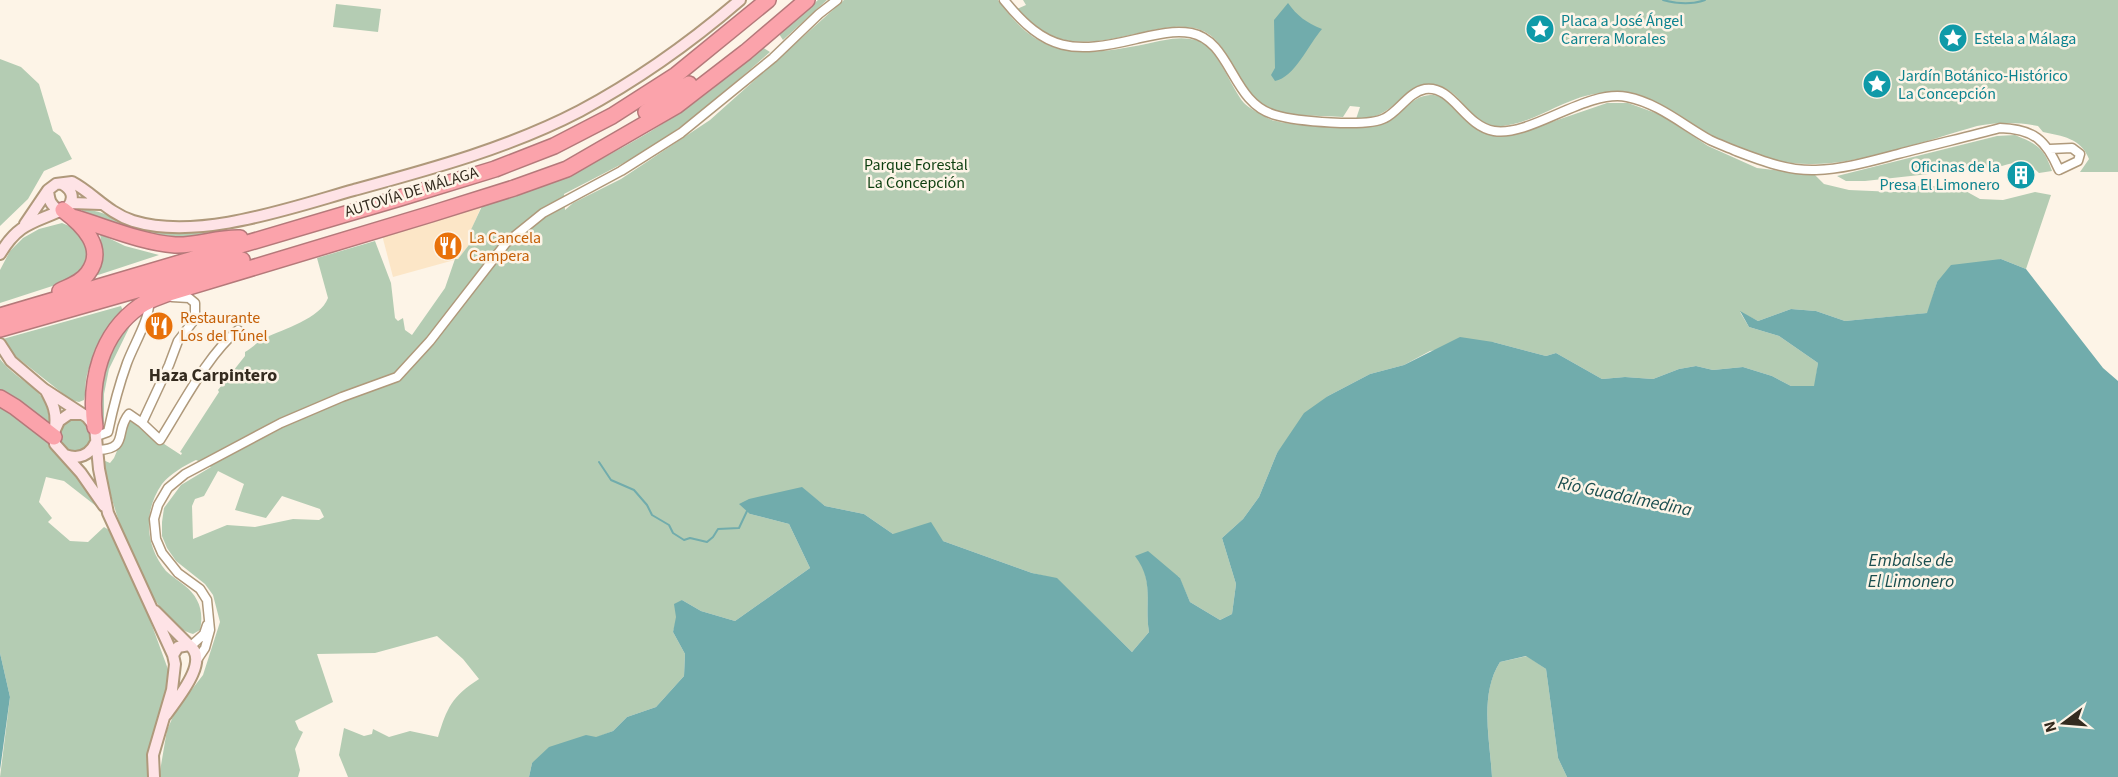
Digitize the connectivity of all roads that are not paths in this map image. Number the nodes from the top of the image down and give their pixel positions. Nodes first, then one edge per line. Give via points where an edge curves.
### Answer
1 (740, 0) edge
2 (768, 0) edge
3 (791, 0) edge
4 (807, 0) edge
5 (837, 0) edge
6 (1004, 0) edge
7 (2050, 149) dead end
8 (62, 184) junction
9 (48, 190) junction
10 (101, 204) junction
11 (66, 210) junction
12 (23, 227) junction
13 (258, 239) junction
14 (3, 244) edge
15 (0, 254) edge
16 (169, 293) junction
17 (150, 300) junction
18 (34, 306) junction
19 (0, 315) edge
20 (0, 329) edge
21 (238, 330) dead end
22 (0, 344) edge
23 (44, 389) junction
24 (0, 398) edge
25 (82, 414) junction
26 (142, 423) junction
27 (55, 432) junction
28 (97, 439) junction
29 (65, 454) junction
30 (108, 513) junction
31 (150, 606) junction
32 (210, 616) junction
33 (190, 645) junction
34 (174, 659) junction
35 (196, 663) junction
36 (166, 715) junction
37 (154, 777) edge

1 - 10 street via 663,62 616,92 540,130 441,166 238,221 176,228 132,221
2 - 13 highway, AUTOVÍA DE MÁLAGA via 676,75 612,116 554,146 495,169
3 - 20 highway, AUTOVÍA DE MÁLAGA via 683,89 560,161 398,214
4 - 16 highway via 676,106 567,169 462,205
5 - 32 street via 681,133 543,213 506,243 397,377 281,423 185,474 168,488 154,519 156,540 178,573 200,589
6 - 7 street via 1037,34 1071,47 1176,32 1202,37 1219,51 1243,93 1254,104 1272,115 1291,118 1372,122 1385,118 1424,89 1449,96 1477,125 1495,131 1515,129 1610,97 1626,97 1664,111 1721,145 1769,164 1815,170 1855,165 2000,128 2031,133
8 - 9 street
8 - 10 street via 72,182
8 - 11 street via 72,193
9 - 11 street via 53,207
9 - 12 street
10 - 11 street
11 - 12 street
11 - 13 highway via 118,233 151,242
11 - 18 highway via 91,236 93,264 79,282
12 - 14 street
13 - 18 highway, AUTOVÍA DE MÁLAGA
14 - 15 street
16 - 17 highway
16 - 26 street via 195,303 195,319 177,341
17 - 28 street via 108,432
17 - 28 highway via 124,319 104,350 94,385
18 - 19 highway, AUTOVÍA DE MÁLAGA
21 - 26 street via 204,370 160,440
22 - 23 street via 11,361
23 - 25 street
23 - 27 street via 57,417
24 - 27 highway
25 - 27 street via 69,414 59,421
25 - 28 street via 92,422
26 - 28 street via 129,414 117,446 111,450
27 - 29 street via 55,444
28 - 29 street via 83,456
28 - 30 street
29 - 30 street
30 - 31 street
31 - 33 street
31 - 34 street
32 - 33 street via 204,634
32 - 35 street via 205,648
33 - 34 street via 178,647
33 - 35 street via 196,652
34 - 35 street via 184,669
34 - 36 street
35 - 36 street via 192,677
36 - 37 street via 153,755

